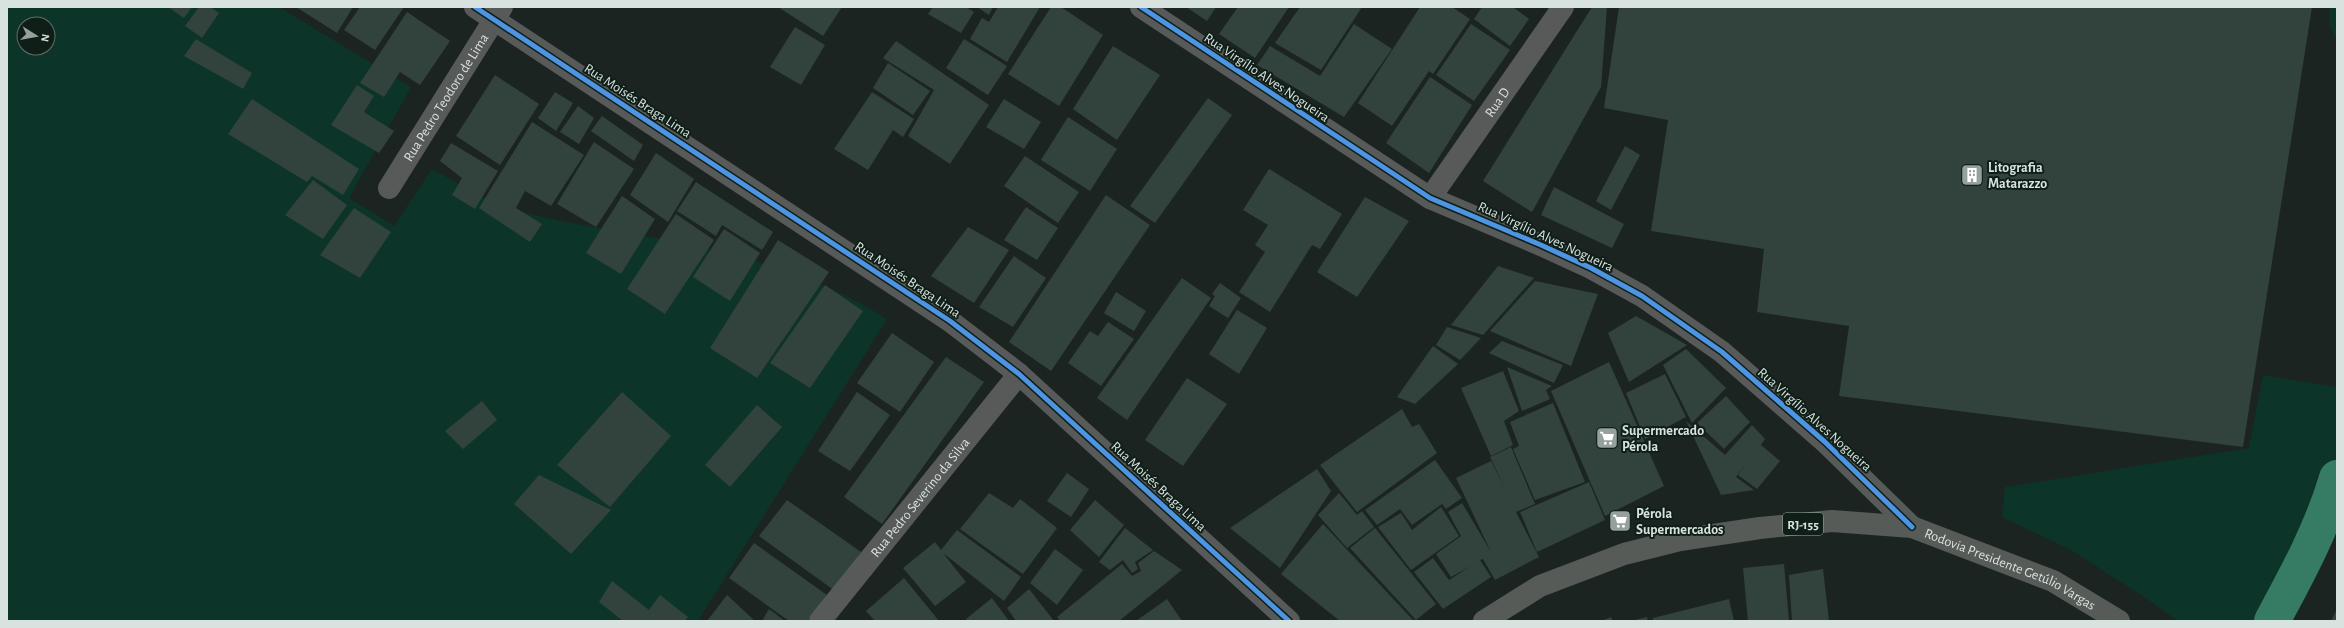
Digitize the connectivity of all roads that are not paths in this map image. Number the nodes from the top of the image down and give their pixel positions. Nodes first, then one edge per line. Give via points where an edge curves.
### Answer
1 (475, 7) edge
2 (1141, 7) edge
3 (1563, 7) edge
4 (497, 13) edge
5 (389, 188) dead end
6 (1430, 198) junction
7 (1019, 374) junction
8 (1912, 527) junction
9 (820, 621) edge
10 (1289, 621) edge
11 (1484, 621) edge
12 (2119, 621) edge

1 - 4 street, Rua Moisés Braga Lima
2 - 6 street, Rua Virgílio Alves Nogueira
3 - 6 street, Rua D
4 - 5 street, Rua Pedro Teodoro de Lima
4 - 7 street, Rua Moisés Braga Lima via 950,321
6 - 8 street, Rua Virgílio Alves Nogueira via 1548,248 1642,296 1722,352 1825,442
7 - 9 street, Rua Pedro Severino da Silva
7 - 10 street, Rua Moisés Braga Lima
8 - 11 main road, Rodovia Presidente Getúlio Vargas / RJ-155 via 1832,521 1680,540 1624,554 1540,586
8 - 12 main road, Rodovia Presidente Getúlio Vargas / RJ-155 via 2053,580

